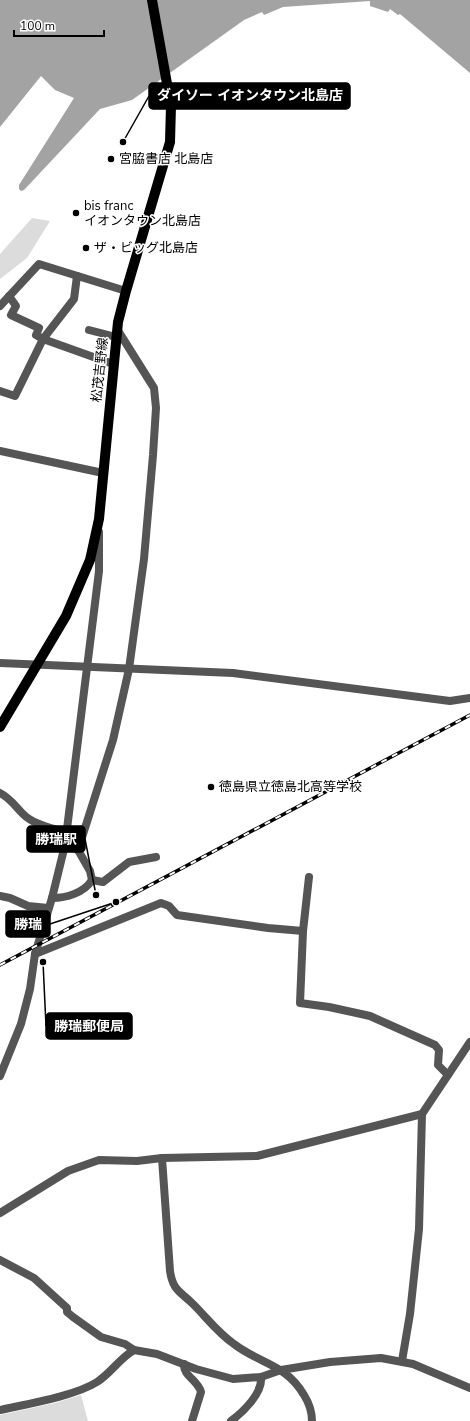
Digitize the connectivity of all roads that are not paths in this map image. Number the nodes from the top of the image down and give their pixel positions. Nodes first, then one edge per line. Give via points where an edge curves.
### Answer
1 (152, 0) edge
2 (77, 276) junction
3 (126, 291) junction
4 (9, 296) junction
5 (0, 306) edge
6 (89, 330) dead end
7 (117, 333) junction
8 (43, 339) junction
9 (113, 364) junction
10 (0, 392) edge
11 (0, 451) edge
12 (103, 473) junction
13 (99, 519) junction
14 (0, 663) edge
15 (37, 664) junction
16 (88, 667) junction
17 (129, 668) junction
18 (466, 699) edge
19 (0, 727) edge
20 (0, 793) edge
21 (66, 833) junction
22 (65, 845) junction
23 (78, 850) junction
24 (156, 857) dead end
25 (309, 877) dead end
26 (92, 880) junction
27 (0, 896) edge
28 (52, 898) junction
29 (48, 908) junction
30 (303, 931) junction
31 (35, 954) junction
32 (470, 1042) edge
33 (3, 1059) edge
34 (448, 1074) junction
35 (0, 1076) edge
36 (422, 1114) junction
37 (162, 1158) junction
38 (0, 1213) edge
39 (0, 1260) edge
40 (134, 1350) junction
41 (402, 1361) junction
42 (184, 1364) junction
43 (281, 1370) junction
44 (261, 1377) junction
45 (470, 1388) edge
46 (0, 1410) edge
47 (192, 1421) edge
48 (231, 1421) edge
49 (312, 1421) edge

1 - 3 main road, 松茂吉野線 via 171,106 170,142
2 - 3 street
2 - 4 street via 39,264
2 - 8 street via 74,299
3 - 7 main road, 松茂吉野線
4 - 5 street
4 - 8 street via 16,306 12,316 39,328 36,335
6 - 7 street
7 - 9 main road, 松茂吉野線
7 - 17 street via 154,388 156,408 147,530
8 - 9 street
8 - 10 street via 15,396
9 - 12 main road, 松茂吉野線
11 - 12 street
12 - 13 main road, 松茂吉野線
13 - 15 main road, 松茂吉野線 via 90,560 66,616
13 - 16 street via 99,571
14 - 15 street
15 - 16 street
15 - 19 main road, 松茂吉野線
16 - 17 street
16 - 21 street
17 - 18 street via 233,673 450,701
17 - 23 street via 113,740
20 - 21 street via 9,798 24,815 41,825
21 - 22 street
22 - 23 street
22 - 28 street
23 - 26 street
24 - 26 street via 129,862 103,882
25 - 30 street
26 - 28 street via 65,898
27 - 29 street via 28,906
28 - 29 street
29 - 31 street
30 - 31 street via 177,915 170,906 161,903
30 - 34 street via 300,1003 370,1016 435,1045 439,1050 438,1065
31 - 33 street via 21,1024
32 - 34 street
33 - 35 street
34 - 36 street
36 - 37 street via 257,1156
36 - 41 street via 419,1229
37 - 38 street via 137,1161 99,1160 84,1164 68,1171
37 - 43 street via 170,1271 174,1287 225,1337 241,1349
39 - 40 street via 34,1278 67,1308 67,1312 94,1333 125,1344
40 - 42 street via 157,1354
40 - 46 street via 98,1382 61,1396
41 - 43 street via 365,1358
41 - 45 street
42 - 44 street via 213,1375 233,1379
42 - 47 street via 185,1372 200,1387 201,1392
43 - 44 street
43 - 49 street via 297,1384 311,1410
44 - 48 street via 262,1384 258,1392

